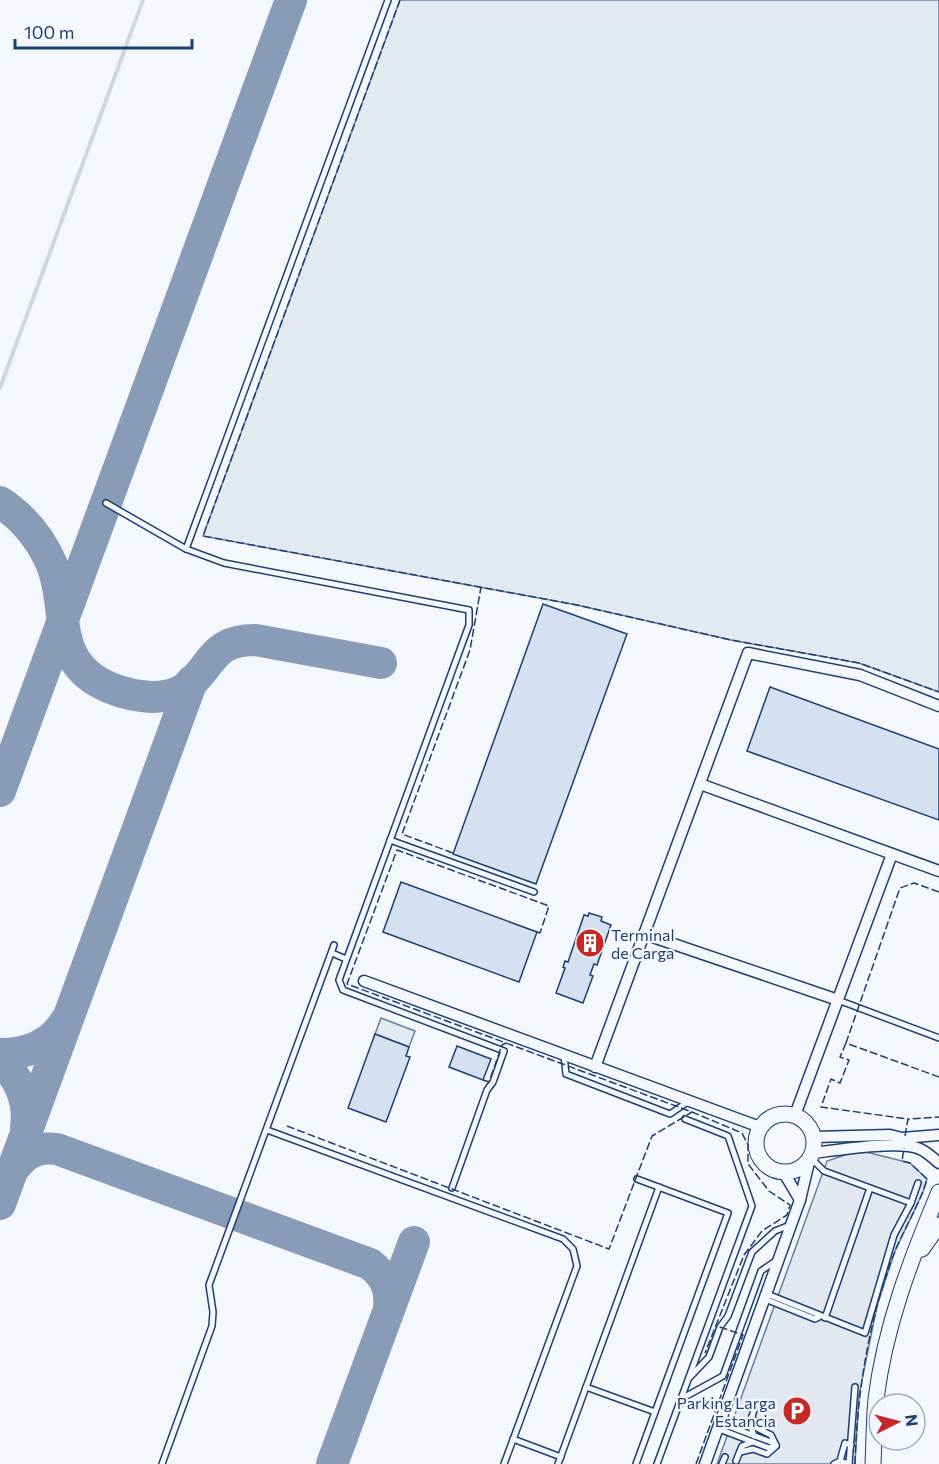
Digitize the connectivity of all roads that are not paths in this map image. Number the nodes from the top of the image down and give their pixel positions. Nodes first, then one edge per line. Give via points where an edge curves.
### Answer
1 (388, 0) edge
2 (106, 503) dead end
3 (186, 549) junction
4 (939, 706) edge
5 (700, 784) junction
6 (390, 840) junction
7 (892, 854) junction
8 (939, 871) edge
9 (534, 892) dead end
10 (644, 934) junction
11 (334, 945) dead end
12 (332, 953) junction
13 (346, 959) junction
14 (364, 981) dead end
15 (838, 1000) junction
16 (939, 1038) edge
17 (564, 1055) junction
18 (596, 1067) junction
19 (689, 1101) junction
20 (795, 1115) junction
21 (685, 1119) dead end
22 (760, 1127) junction
23 (267, 1130) junction
24 (939, 1135) edge
25 (812, 1152) junction
26 (939, 1163) edge
27 (784, 1173) junction
28 (637, 1179) dead end
29 (918, 1183) dead end
30 (659, 1187) junction
31 (452, 1188) dead end
32 (870, 1188) junction
33 (939, 1192) edge
34 (801, 1200) junction
35 (910, 1203) junction
36 (792, 1225) junction
37 (939, 1225) edge
38 (779, 1258) junction
39 (906, 1271) junction
40 (766, 1297) junction
41 (822, 1317) junction
42 (688, 1379) junction
43 (586, 1387) junction
44 (855, 1388) dead end
45 (681, 1399) junction
46 (754, 1410) dead end
47 (655, 1412) junction
48 (752, 1417) junction
49 (719, 1426) junction
50 (513, 1439) junction
51 (754, 1439) junction
52 (848, 1444) junction
53 (776, 1446) junction
54 (740, 1452) junction
55 (561, 1457) junction
56 (725, 1457) dead end
57 (736, 1461) dead end
58 (837, 1462) edge
59 (162, 1464) edge
60 (504, 1464) edge
61 (558, 1464) edge
62 (636, 1464) edge
63 (657, 1464) edge
64 (705, 1464) edge
65 (722, 1464) edge
66 (849, 1464) edge
67 (873, 1464) edge

1 - 3 lane
2 - 3 lane
3 - 6 lane via 224,563 469,610 469,625
4 - 5 street via 860,675 748,653
5 - 7 street
5 - 10 street
6 - 9 lane
6 - 13 lane
7 - 8 street
7 - 15 street
10 - 15 street
10 - 18 street
11 - 12 lane
12 - 13 lane
12 - 23 lane
13 - 31 lane via 339,980 343,990 504,1051
14 - 17 street
15 - 16 lane
15 - 20 street
17 - 18 street
17 - 19 lane via 566,1074 670,1114
18 - 19 street
19 - 22 street
20 - 22 main road via 775,1115
20 - 25 main road via 810,1128
21 - 42 lane via 728,1136 752,1206
22 - 27 main road via 756,1137 759,1157 765,1166
23 - 50 lane via 563,1239 573,1249 577,1266
23 - 59 lane via 209,1285 212,1326
24 - 25 street via 890,1136
25 - 26 street via 900,1146 919,1148
25 - 27 main road via 793,1172
25 - 32 lane via 824,1171
25 - 34 street
27 - 34 street
28 - 30 lane
29 - 35 lane
30 - 43 lane
30 - 47 lane via 728,1213
32 - 35 lane
32 - 41 lane
33 - 39 main road
34 - 36 street
35 - 41 lane via 894,1235 865,1333
36 - 38 street
36 - 42 lane via 775,1231 752,1252 709,1357
37 - 39 main road
38 - 40 street
38 - 45 lane via 761,1271 723,1376
39 - 67 main road via 889,1330 876,1399
40 - 41 lane via 815,1319
40 - 49 street
42 - 45 lane
43 - 47 lane
43 - 55 lane
44 - 52 lane
45 - 63 lane
46 - 48 lane
47 - 62 lane
48 - 51 lane
48 - 53 lane via 757,1428 771,1435
49 - 51 lane
49 - 64 street
50 - 55 lane
50 - 60 lane
51 - 53 lane via 769,1448
51 - 54 lane via 742,1446
52 - 58 lane
52 - 66 lane
53 - 54 lane via 767,1454 753,1449
54 - 57 lane
55 - 61 lane
56 - 65 lane
58 - 66 lane

